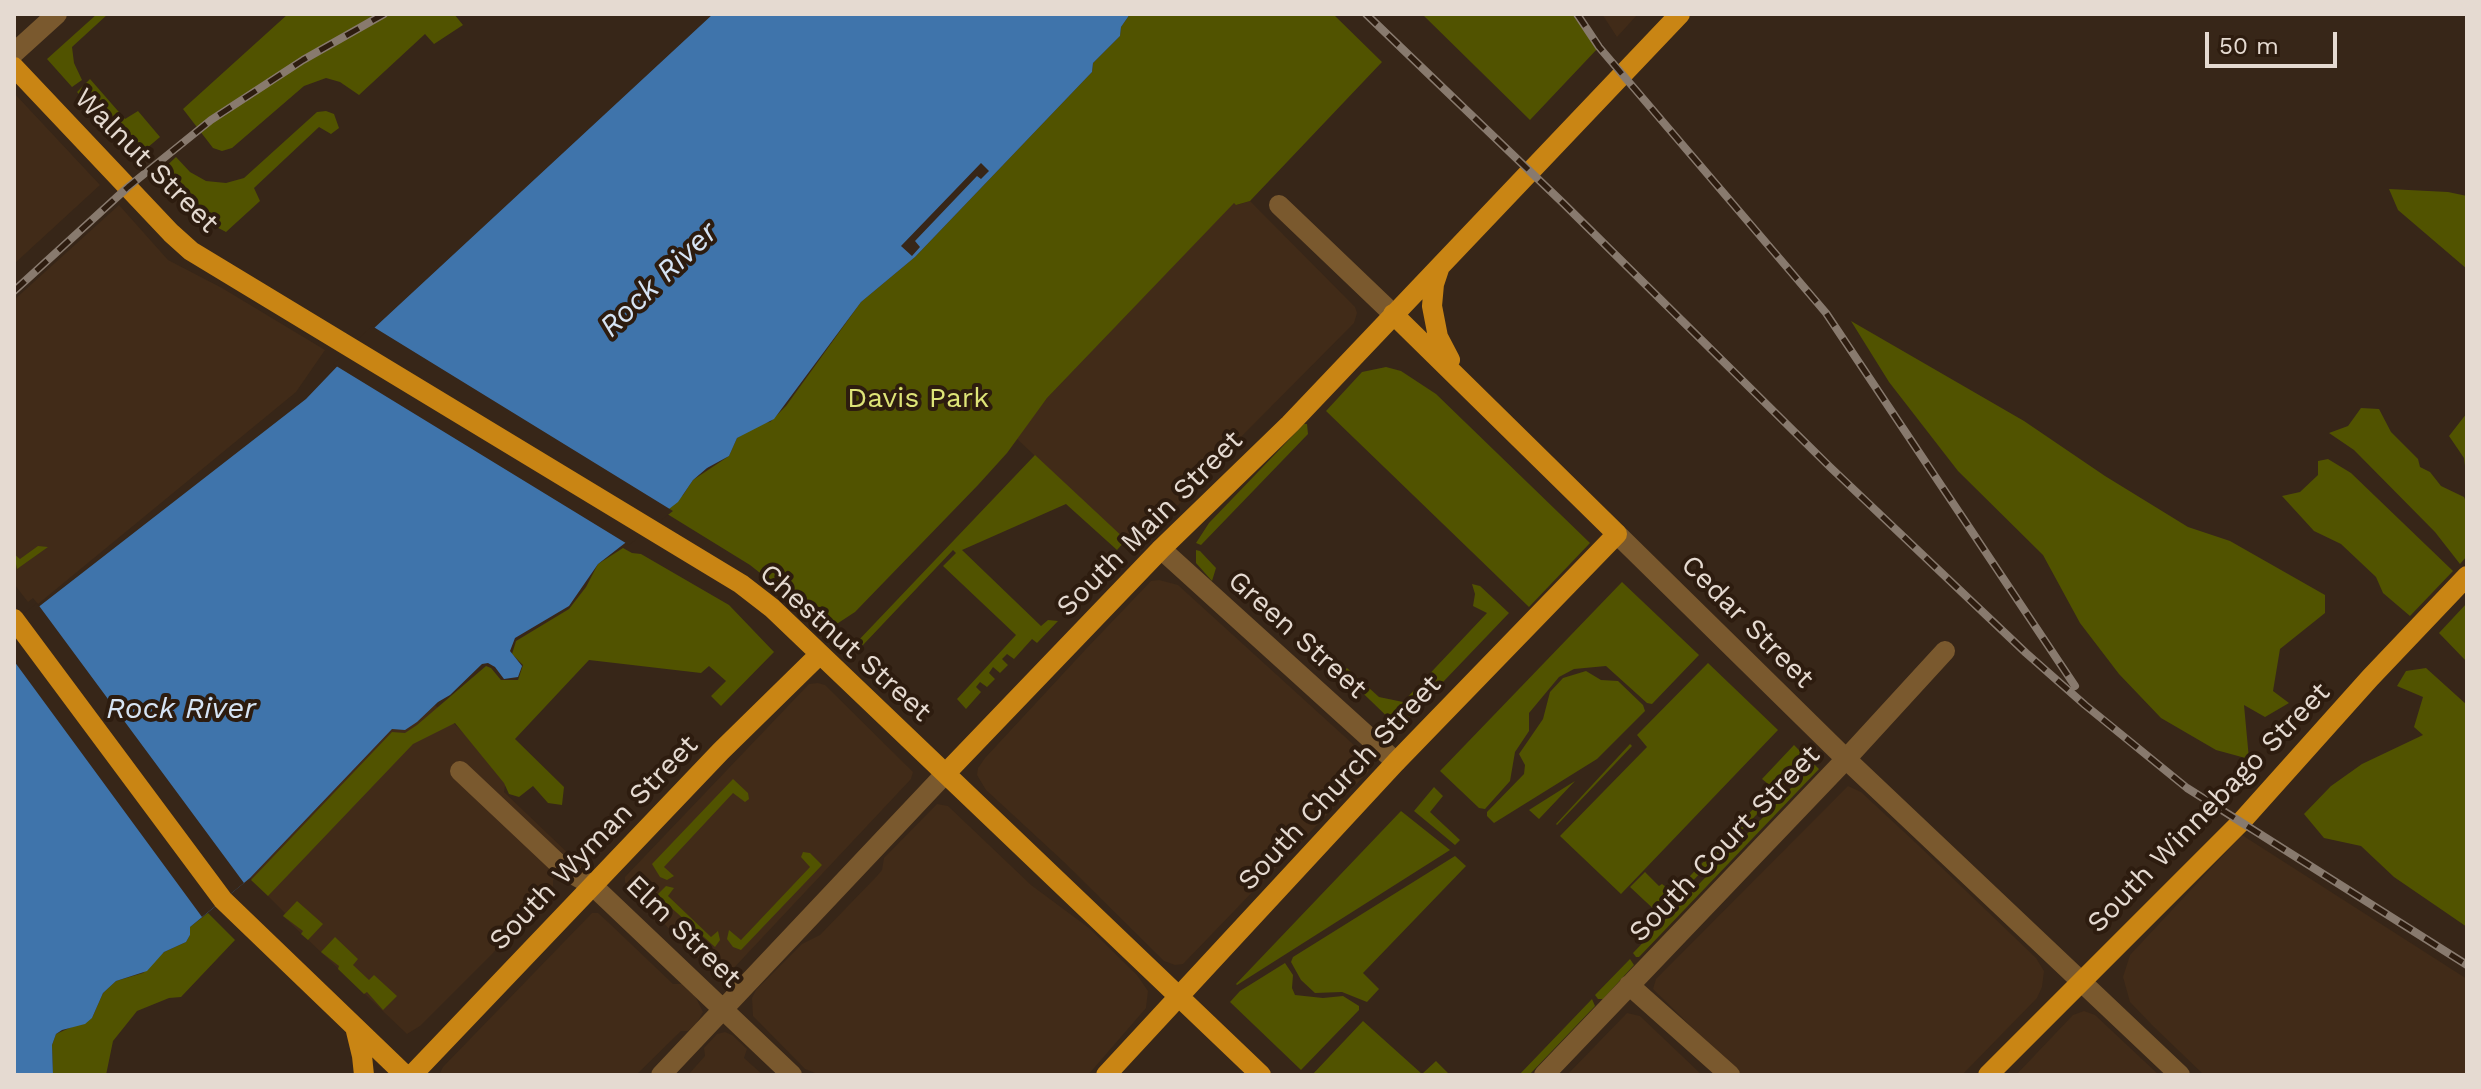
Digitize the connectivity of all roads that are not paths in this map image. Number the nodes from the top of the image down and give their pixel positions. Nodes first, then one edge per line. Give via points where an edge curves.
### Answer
1 (57, 14) edge
2 (1680, 14) edge
3 (14, 53) edge
4 (14, 67) edge
5 (1279, 205) dead end
6 (1441, 264) junction
7 (1393, 314) junction
8 (329, 333) joint
9 (1459, 378) junction
10 (1617, 534) junction
11 (1161, 549) junction
12 (2467, 576) edge
13 (14, 619) edge
14 (1945, 651) dead end
15 (820, 654) junction
16 (1846, 759) junction
17 (1396, 762) junction
18 (460, 771) dead end
19 (946, 773) junction
20 (592, 885) junction
21 (2080, 982) junction
22 (1629, 985) junction
23 (1180, 995) junction
24 (723, 1009) junction
25 (355, 1027) junction
26 (364, 1075) edge
27 (405, 1075) edge
28 (412, 1075) edge
29 (661, 1075) edge
30 (792, 1075) edge
31 (1106, 1075) edge
32 (1261, 1075) edge
33 (1544, 1075) edge
34 (1730, 1075) edge
35 (1988, 1075) edge
36 (2180, 1075) edge

1 - 3 street
2 - 6 main road, South Main Street
4 - 8 main road, Walnut Street via 191,251
5 - 7 street, Cedar Street
6 - 7 main road, South Main Street
6 - 9 main road via 1431,298 1434,317
7 - 9 main road, Cedar Street
7 - 11 main road, South Main Street
8 - 15 main road, Chestnut Street via 741,584
9 - 10 main road, Cedar Street
10 - 16 street, Cedar Street
10 - 17 main road, South Church Street
11 - 17 street, Green Street
11 - 19 main road, South Main Street
12 - 21 main road, South Winnebago Street via 2241,822
13 - 25 main road via 223,900
14 - 16 street, South Court Street
15 - 19 main road, Chestnut Street
15 - 20 main road, South Wyman Street
16 - 21 street, Cedar Street
16 - 22 street, South Court Street
17 - 23 main road, South Church Street
18 - 20 street, Elm Street via 565,870
19 - 23 main road, Chestnut Street
19 - 24 street, South Main Street
20 - 24 street, Elm Street
20 - 28 main road, South Wyman Street
21 - 35 main road, South Winnebago Street
21 - 36 street, Cedar Street
22 - 33 street, South Court Street
22 - 34 street
23 - 31 main road, South Church Street
23 - 32 main road, Chestnut Street
24 - 29 street, South Main Street
24 - 30 street, Elm Street
25 - 26 main road
25 - 27 main road

